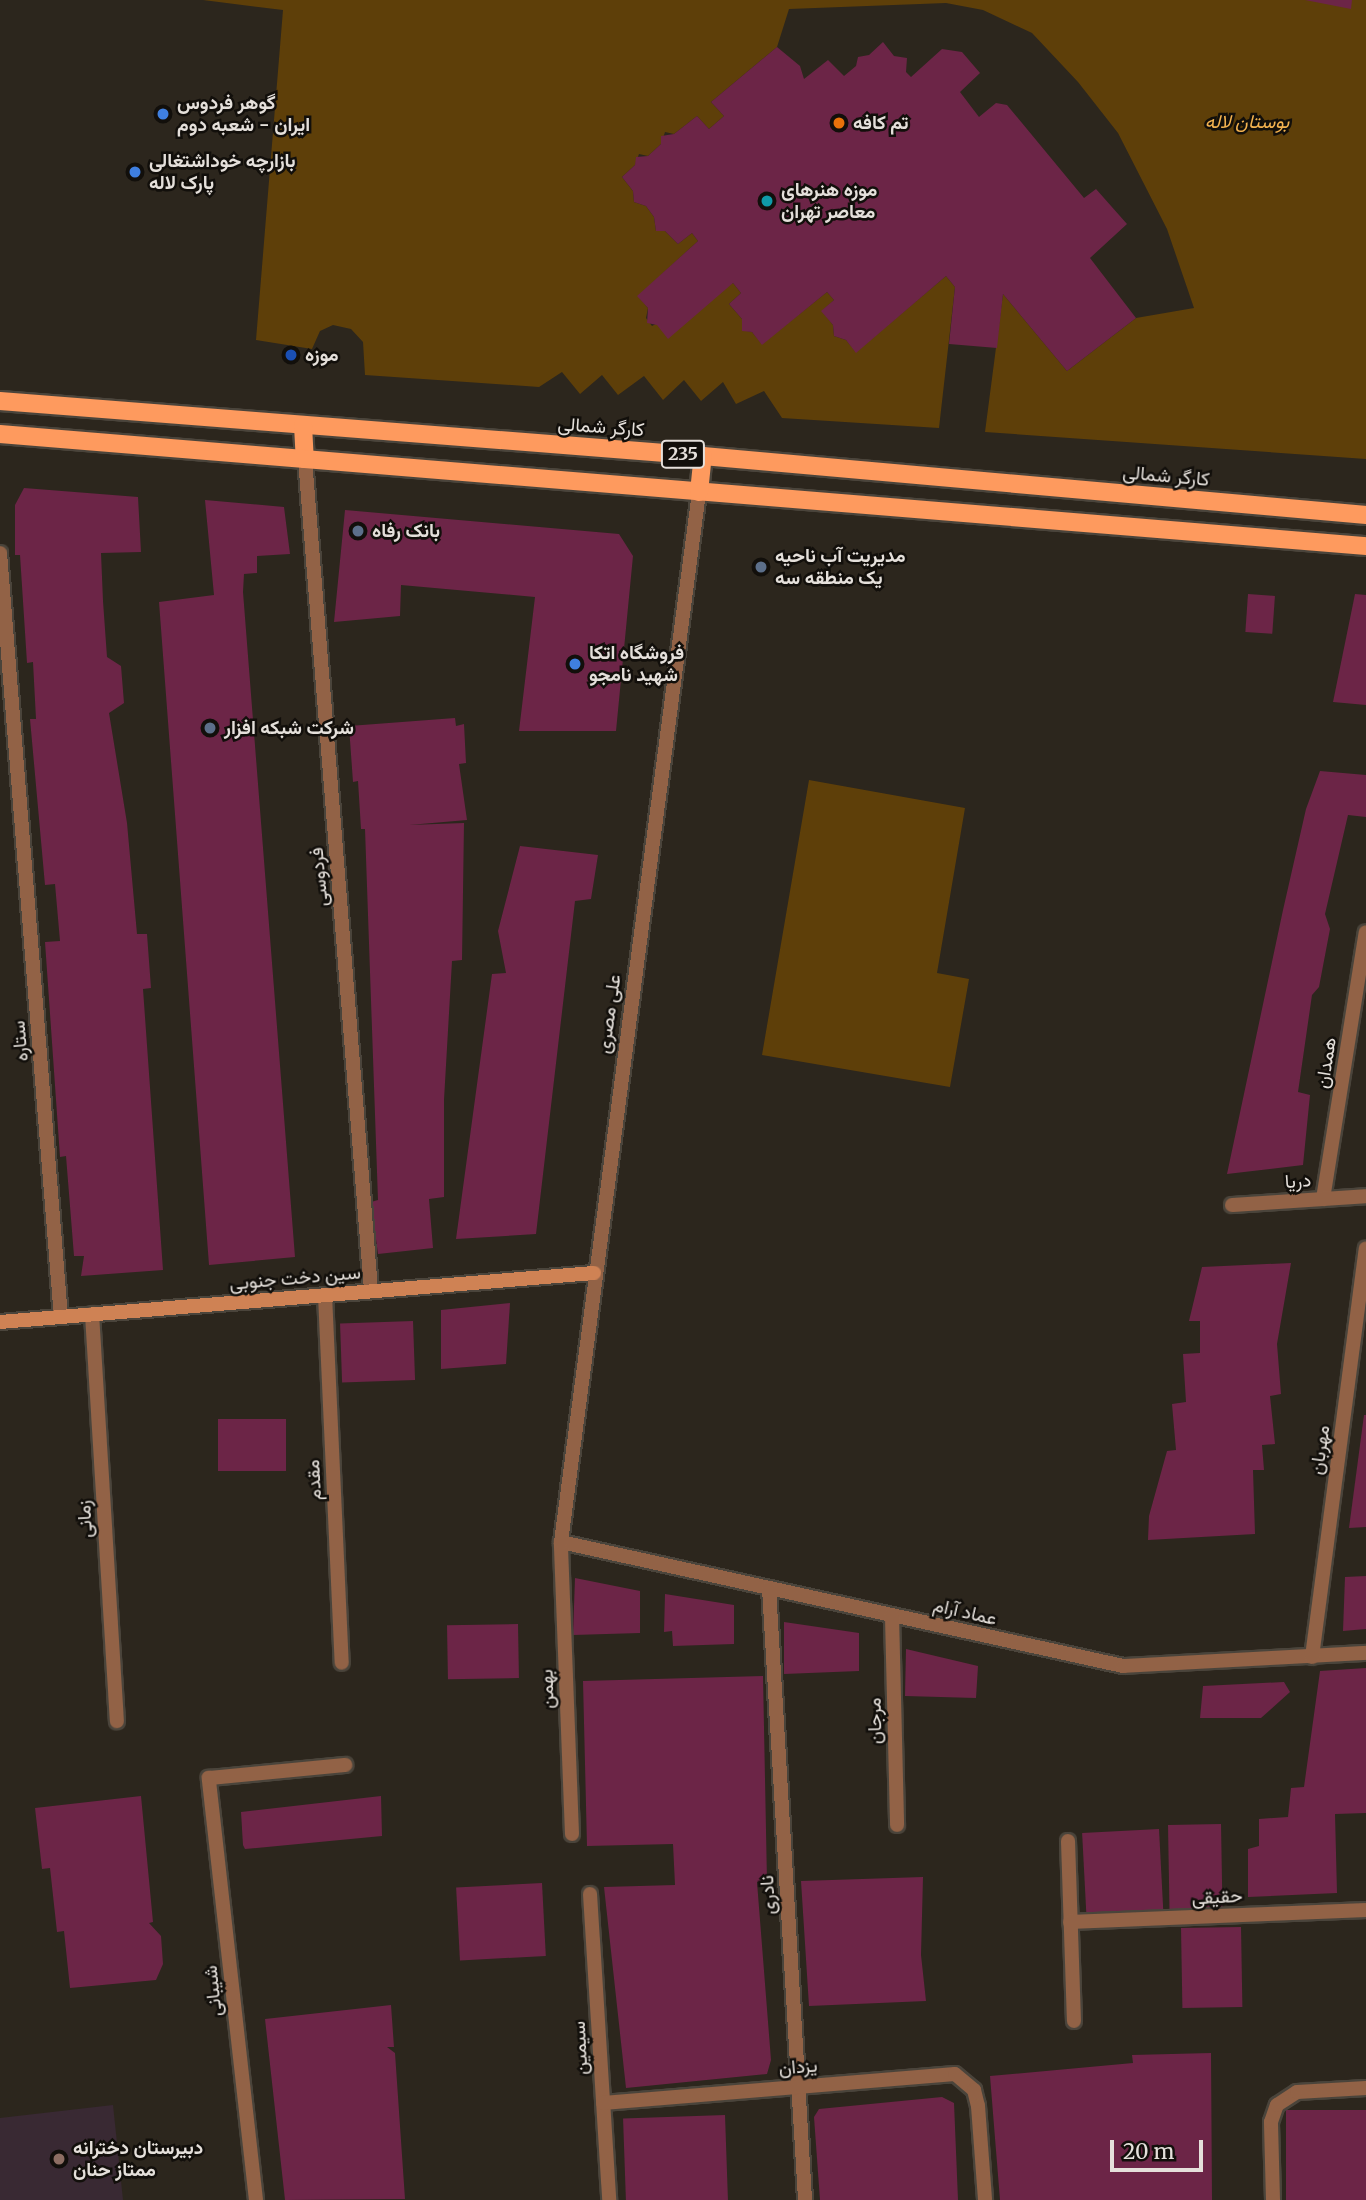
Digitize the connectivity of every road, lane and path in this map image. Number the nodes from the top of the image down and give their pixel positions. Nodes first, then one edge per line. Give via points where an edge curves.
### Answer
1 (0, 401) edge
2 (303, 425) junction
3 (0, 434) edge
4 (703, 456) junction
5 (305, 459) junction
6 (699, 492) junction
7 (1366, 515) edge
8 (1366, 547) edge
9 (0, 553) edge
10 (1366, 932) edge
11 (1366, 1196) edge
12 (1323, 1199) junction
13 (1232, 1205) dead end
14 (1366, 1249) edge
15 (594, 1273) junction
16 (371, 1291) junction
17 (326, 1295) junction
18 (92, 1314) junction
19 (61, 1317) junction
20 (0, 1322) edge
21 (561, 1542) junction
22 (769, 1588) junction
23 (892, 1616) junction
24 (1366, 1653) edge
25 (1312, 1657) junction
26 (342, 1663) dead end
27 (117, 1721) dead end
28 (345, 1765) dead end
29 (897, 1825) dead end
30 (572, 1834) dead end
31 (1068, 1841) dead end
32 (590, 1894) dead end
33 (1366, 1910) edge
34 (1070, 1922) junction
35 (1074, 2021) dead end
36 (798, 2086) junction
37 (1366, 2088) edge
38 (603, 2103) junction
39 (256, 2200) edge
40 (609, 2200) edge
41 (805, 2200) edge
42 (985, 2200) edge
43 (1273, 2200) edge

1 - 2 main road, کارگر شمالی / 235
2 - 4 main road, کارگر شمالی / 235
2 - 5 main road
3 - 5 main road
4 - 6 main road
4 - 7 main road, کارگر شمالی / 235
5 - 6 main road
5 - 16 street, فردوسی
6 - 8 main road
6 - 15 street, علی مصری
9 - 19 street, ستاره
10 - 12 street, همدان
11 - 12 street, دریا
12 - 13 street, دریا
14 - 25 street, مهربان
15 - 16 street, سین دخت جنوبی
15 - 21 street, علی مصری
16 - 17 street, سین دخت جنوبی
17 - 18 street, سین دخت جنوبی
17 - 26 street, مقدم
18 - 19 street, سین دخت جنوبی
18 - 27 street, زمانی
19 - 20 street, سین دخت جنوبی
21 - 22 street, عماد آرام
21 - 30 street, بهمن
22 - 23 street, عماد آرام
22 - 36 street, نادری
23 - 25 street, عماد آرام via 1123,1666
23 - 29 street, مرجان
24 - 25 street, عماد آرام
28 - 39 street, شیبانی via 209,1778
31 - 34 street
32 - 38 street, سیمین
33 - 34 street, حقیقی
34 - 35 street
36 - 38 street, یزدان
36 - 41 street, نادری
36 - 42 street, یزدان via 944,2072 969,2083 978,2106
37 - 43 street via 1297,2092 1277,2105 1271,2122
38 - 40 street, سیمین

